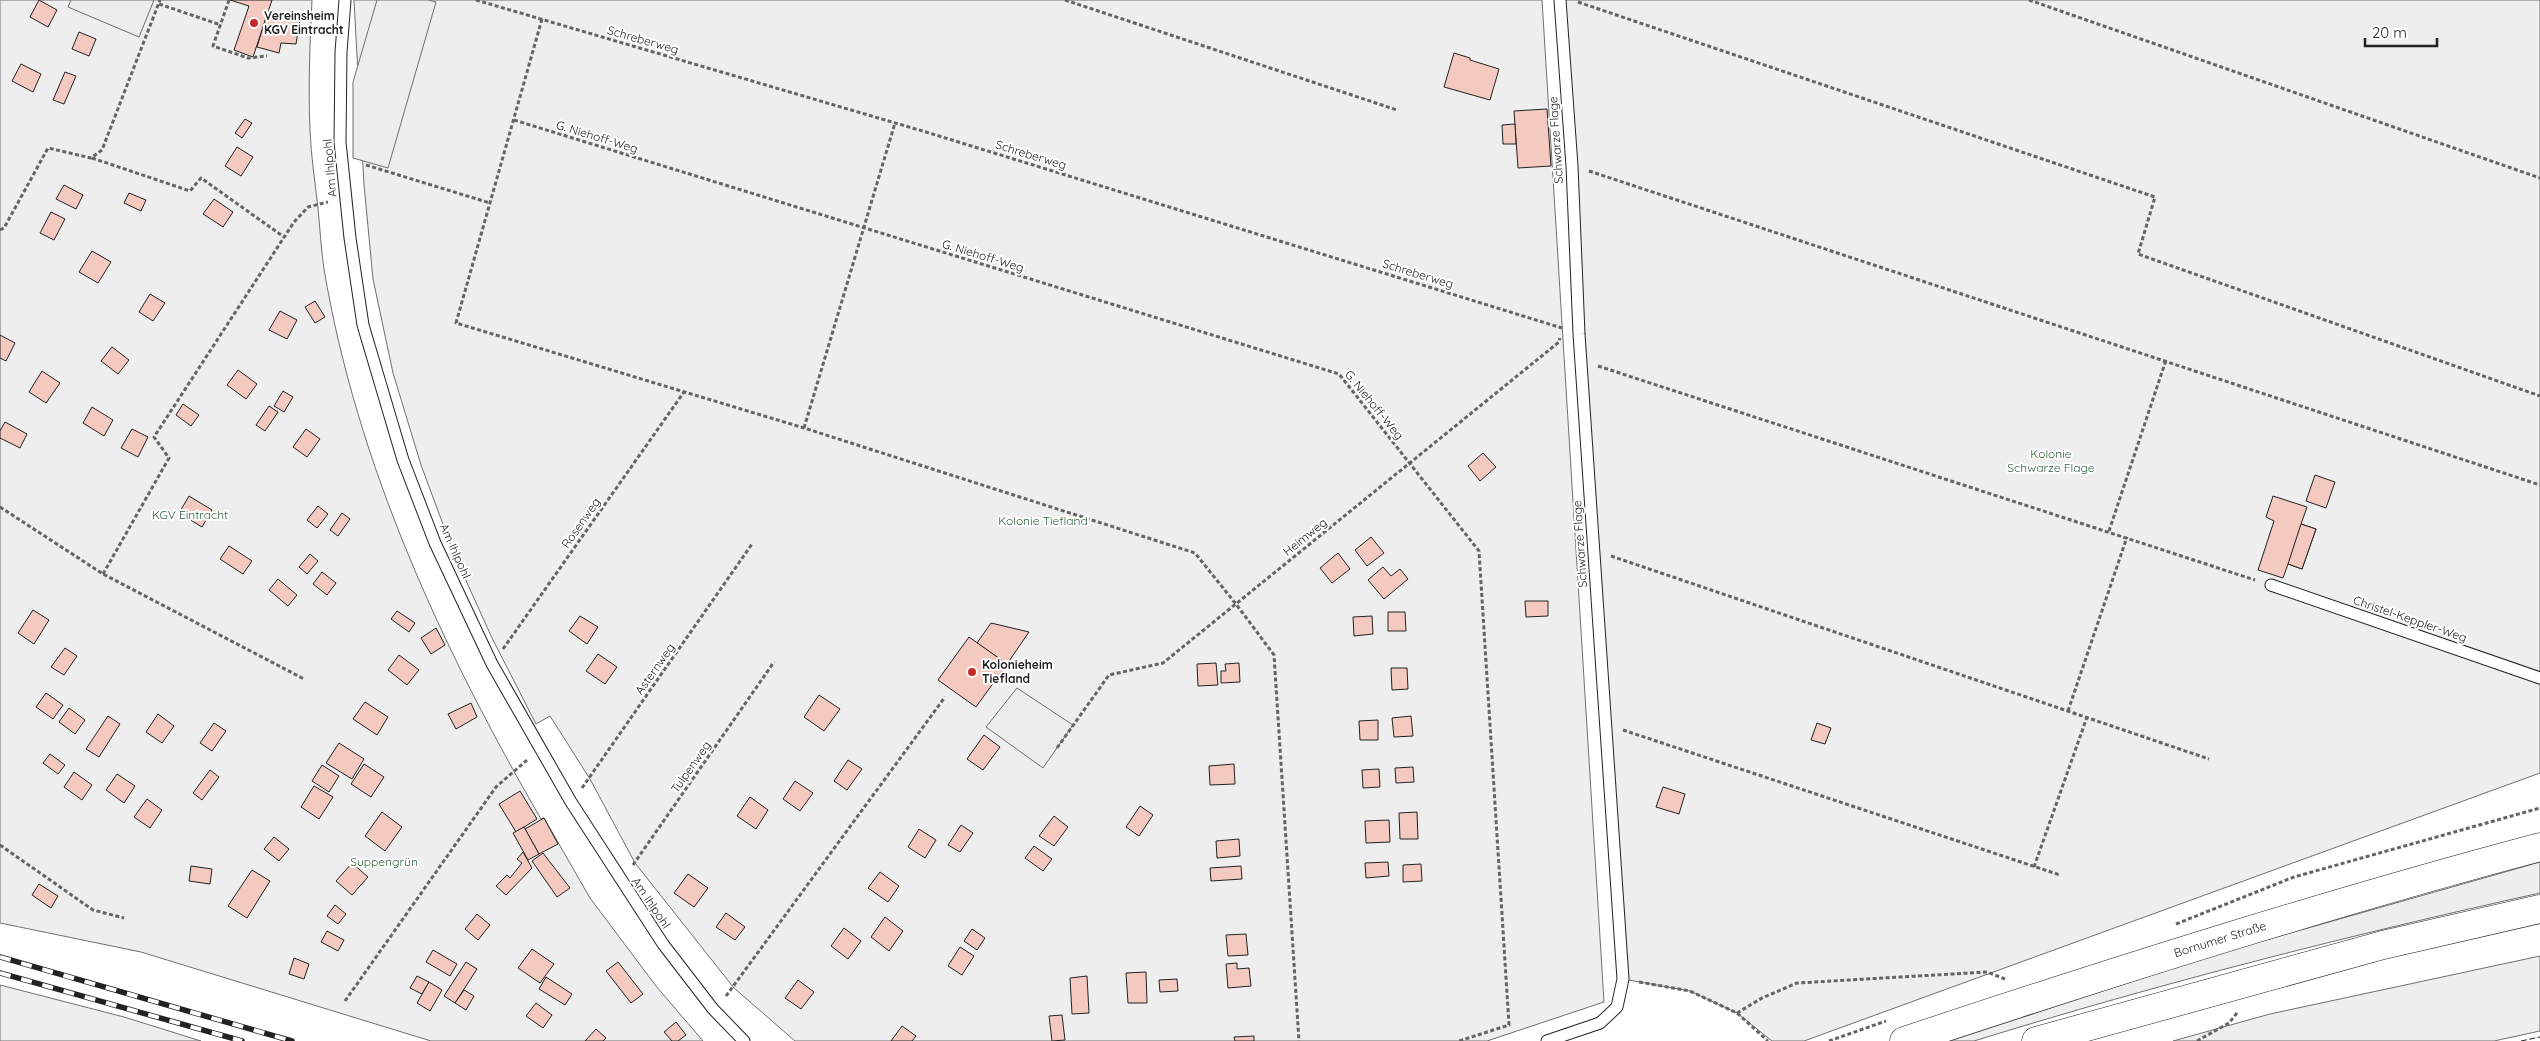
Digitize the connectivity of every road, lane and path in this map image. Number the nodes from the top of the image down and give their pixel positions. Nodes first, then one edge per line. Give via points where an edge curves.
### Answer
1 (229, 0) edge
2 (345, 0) edge
3 (476, 0) edge
4 (1065, 0) edge
5 (1560, 0) edge
6 (1573, 0) edge
7 (2029, 0) edge
8 (2052, 0) edge
9 (159, 2) edge
10 (2050, 7) junction
11 (542, 19) junction
12 (221, 25) junction
13 (267, 56) dead end
14 (1397, 110) dead end
15 (514, 120) junction
16 (896, 123) junction
17 (91, 158) junction
18 (366, 165) dead end
19 (1572, 166) junction
20 (2540, 178) edge
21 (346, 198) junction
22 (490, 203) junction
23 (863, 229) junction
24 (0, 230) edge
25 (284, 237) junction
26 (1562, 328) junction
27 (1579, 334) junction
28 (2166, 360) junction
29 (1580, 361) junction
30 (684, 392) junction
31 (2540, 396) edge
32 (804, 428) junction
33 (1410, 464) junction
34 (2540, 486) edge
35 (0, 506) edge
36 (2109, 531) junction
37 (2127, 537) junction
38 (752, 544) dead end
39 (1594, 551) junction
40 (103, 574) junction
41 (2271, 585) joint
42 (1236, 604) junction
43 (774, 662) dead end
44 (492, 664) junction
45 (2540, 678) edge
46 (304, 679) dead end
47 (944, 697) dead end
48 (2068, 711) junction
49 (2087, 717) junction
50 (1606, 724) junction
51 (540, 748) junction
52 (1057, 748) dead end
53 (2209, 759) dead end
54 (571, 802) junction
55 (2540, 808) edge
56 (0, 845) edge
57 (2540, 847) edge
58 (2034, 867) junction
59 (2060, 875) dead end
60 (620, 882) junction
61 (2540, 909) edge
62 (124, 918) dead end
63 (2174, 924) dead end
64 (1623, 979) junction
65 (1998, 983) dead end
66 (345, 1001) dead end
67 (2240, 1009) dead end
68 (713, 1010) junction
69 (1737, 1013) junction
70 (1899, 1030) edge
71 (744, 1041) edge
72 (1299, 1041) edge
73 (1459, 1041) edge
74 (1547, 1041) edge
75 (1768, 1041) edge
76 (1829, 1041) edge
77 (2036, 1041) edge
78 (2197, 1041) edge

1 - 12 path
2 - 21 lane, Am Ihlpohl via 340,142
3 - 11 path, Schreberweg
4 - 14 path
5 - 19 lane, Schwarze Flage
6 - 31 path via 2155,197 2138,254
7 - 10 path
8 - 10 path
9 - 12 path
9 - 17 path via 102,150
10 - 20 path
11 - 15 path
11 - 16 path, Schreberweg
12 - 13 path via 213,46 248,58
15 - 22 path
15 - 23 path, G. Niehoff-Weg
16 - 23 path
16 - 26 path, Schreberweg
17 - 24 path via 48,148
17 - 25 path via 190,191 201,178
18 - 22 path
19 - 27 lane, Schwarze Flage
19 - 28 path
21 - 25 path via 308,207
21 - 44 lane, Am Ihlpohl via 363,325 403,460 436,543
22 - 30 path via 456,323
23 - 32 path
23 - 33 path, G. Niehoff-Weg via 1339,374
25 - 40 path via 154,437 168,458
26 - 27 path, Schreberweg
26 - 33 path, Heimweg via 1559,342
27 - 29 lane, Schwarze Flage
28 - 34 path
28 - 36 path
29 - 36 path
29 - 39 lane, Schwarze Flage
30 - 32 path
30 - 44 path, Rosenweg
32 - 42 path via 1195,553
33 - 42 path, Heimweg
33 - 73 path, G. Niehoff-Weg via 1479,552 1509,1025
35 - 40 path
36 - 37 path
37 - 41 path
37 - 48 path
38 - 54 path, Asternweg
39 - 48 path
39 - 50 lane, Schwarze Flage
40 - 46 path
41 - 45 lane, Christel-Keppler-Weg
42 - 52 path, Heimweg via 1163,663 1109,675
42 - 72 path via 1274,655
43 - 60 path, Tulpenweg
44 - 51 lane, Am Ihlpohl
47 - 68 path via 734,988
48 - 49 path
49 - 53 path
49 - 58 path
50 - 58 path
50 - 64 lane, Schwarze Flage
51 - 54 lane, Am Ihlpohl
51 - 66 path via 496,787
54 - 60 lane, Am Ihlpohl
55 - 63 path via 2294,877
56 - 62 path via 93,910
57 - 70 main road, Bornumer Straße via 2060,989
58 - 59 path
60 - 68 lane, Am Ihlpohl
61 - 77 main road via 2374,948
64 - 69 path via 1690,991
64 - 74 lane, Schwarze Flage via 1617,1007 1600,1023
65 - 69 path via 2007,980 1986,972 1798,983
67 - 78 path via 2229,1023
68 - 71 lane, Am Ihlpohl
69 - 75 path
70 - 76 path

